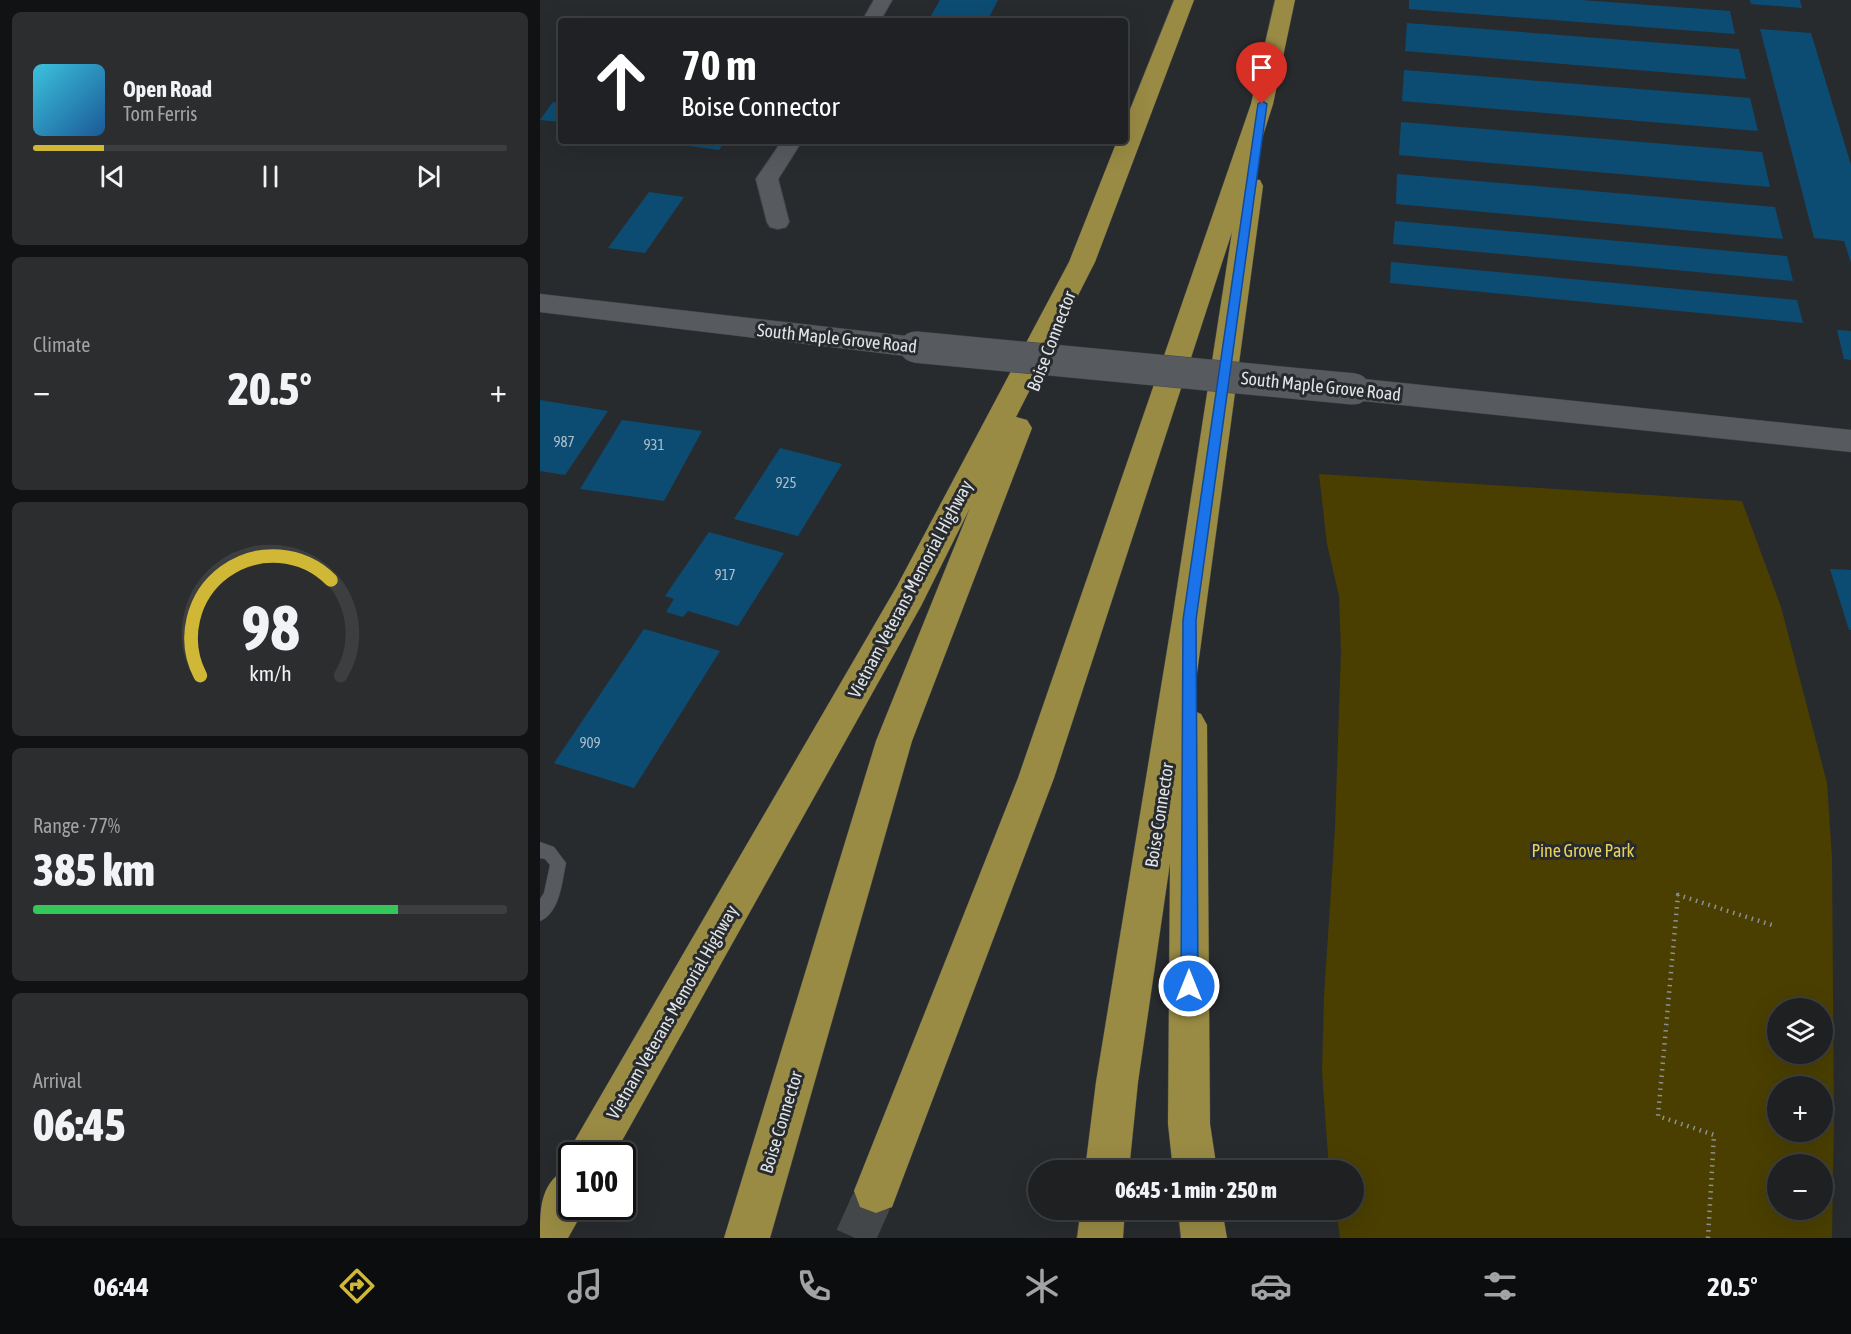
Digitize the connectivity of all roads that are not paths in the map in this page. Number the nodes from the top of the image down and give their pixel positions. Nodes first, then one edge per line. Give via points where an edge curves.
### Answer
1 (883, 0) edge
2 (1184, 0) edge
3 (1285, 0) edge
4 (873, 18) edge
5 (1262, 104) junction
6 (790, 144) edge
7 (1128, 144) edge
8 (1128, 144) edge
9 (778, 222) dead end
10 (1082, 262) junction
11 (540, 303) edge
12 (1851, 441) edge
13 (1189, 620) junction
14 (540, 850) edge
15 (540, 913) edge
16 (597, 1142) edge
17 (1108, 1160) edge
18 (1194, 1160) edge
19 (876, 1191) tunnel mouth
20 (558, 1212) edge
21 (1102, 1220) edge
22 (1202, 1220) edge
23 (543, 1238) edge
24 (747, 1238) edge
25 (1100, 1238) edge
26 (1204, 1238) edge

1 - 4 street
2 - 7 highway, Vietnam Veterans Memorial Highway
3 - 5 highway
5 - 13 highway, Boise Connector
5 - 19 highway via 1036,778
6 - 9 street via 767,179
8 - 10 highway, Vietnam Veterans Memorial Highway
10 - 16 highway, Vietnam Veterans Memorial Highway via 909,596
10 - 24 highway, Boise Connector via 894,741
11 - 12 main road, South Maple Grove Road, bridge via 915,346
13 - 17 highway, Boise Connector
13 - 18 highway via 1189,1124
14 - 15 lane via 549,852 558,863 551,896
20 - 23 highway
21 - 25 highway
22 - 26 highway

